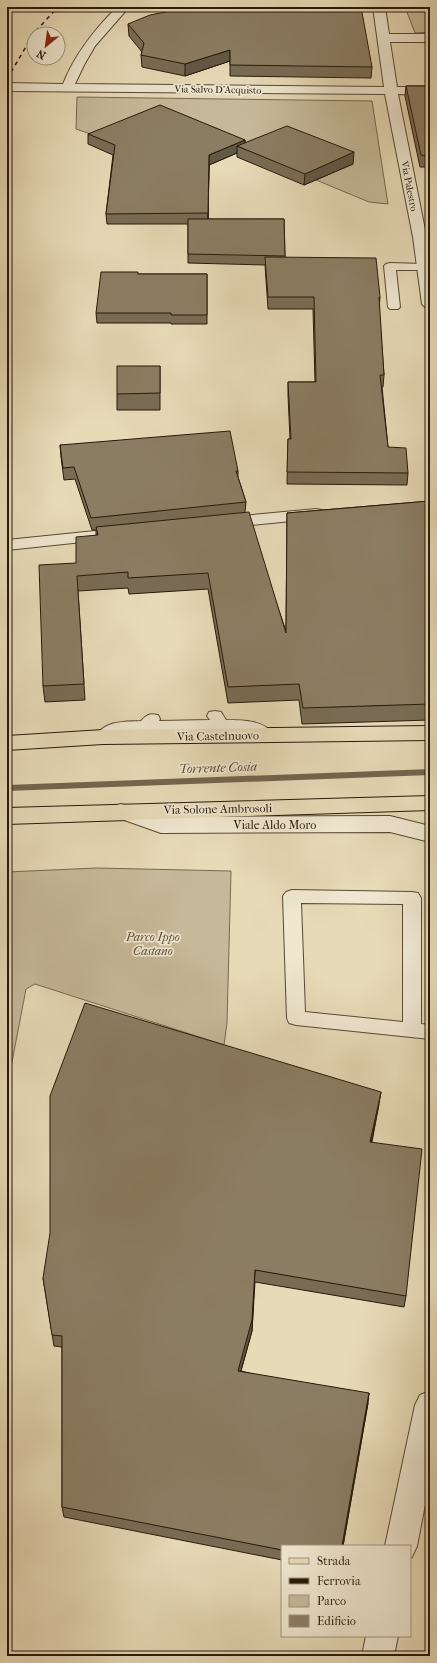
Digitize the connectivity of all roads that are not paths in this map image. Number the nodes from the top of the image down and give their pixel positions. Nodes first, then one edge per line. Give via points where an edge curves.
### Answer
1 (123, 7) edge
2 (379, 7) edge
3 (384, 38) junction
4 (430, 38) edge
5 (7, 86) edge
6 (67, 88) junction
7 (391, 91) junction
8 (430, 91) edge
9 (425, 237) edge
10 (424, 267) junction
11 (430, 304) edge
12 (394, 307) dead end
13 (336, 512) edge
14 (203, 526) edge
15 (125, 533) edge
16 (7, 545) edge
17 (430, 733) edge
18 (266, 735) junction
19 (103, 737) junction
20 (7, 743) edge
21 (430, 804) edge
22 (120, 812) junction
23 (7, 816) edge
24 (430, 834) edge
25 (421, 1031) edge
26 (430, 1405) edge
27 (401, 1545) edge
28 (382, 1637) edge
29 (378, 1656) edge

1 - 6 street via 85,50
2 - 3 street, Via Palestro
3 - 4 street
3 - 7 street, Via Palestro
5 - 6 street, Via Salvo D'Acquisto
6 - 7 street, Via Salvo D'Acquisto
7 - 8 street, Via Salvo D'Acquisto
7 - 9 street, Via Palestro
9 - 10 street, Via Palestro
10 - 11 street, Via Palestro
10 - 12 lane via 390,266
13 - 14 street
15 - 16 street
17 - 18 main road, Via Castelnuovo
18 - 19 main road, Via Castelnuovo
18 - 19 lane via 247,725 218,720 150,721 115,727
19 - 20 main road, Via Castelnuovo
21 - 22 main road, Via Solone Ambrosoli
22 - 23 main road, Via Solone Ambrosoli
22 - 24 street, Viale Aldo Moro via 161,825 390,824
25 - 25 lane via 296,1018 292,896 412,898
26 - 27 street
28 - 29 street

